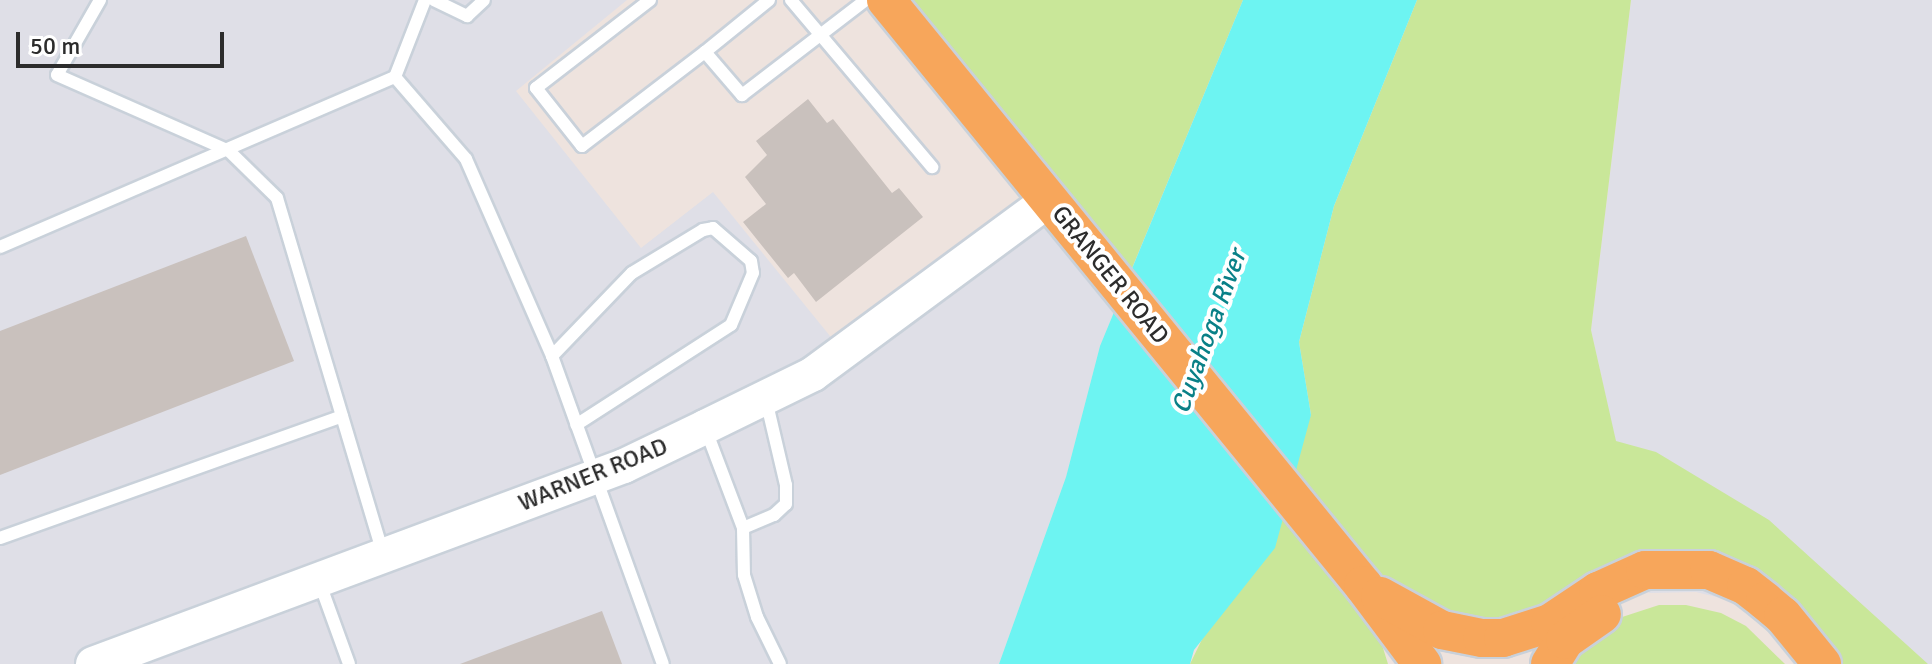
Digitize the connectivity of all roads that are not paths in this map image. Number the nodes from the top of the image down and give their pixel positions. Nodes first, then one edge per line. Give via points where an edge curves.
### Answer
1 (100, 0) edge
2 (425, 0) edge
3 (434, 0) edge
4 (484, 0) edge
5 (650, 0) edge
6 (769, 0) edge
7 (791, 0) edge
8 (866, 0) edge
9 (886, 0) edge
10 (820, 34) junction
11 (705, 52) junction
12 (395, 77) junction
13 (229, 151) junction
14 (932, 167) dead end
15 (1049, 200) junction
16 (0, 247) edge
17 (552, 356) junction
18 (765, 398) junction
19 (342, 416) junction
20 (576, 425) junction
21 (705, 427) junction
22 (595, 477) junction
23 (743, 528) junction
24 (0, 538) edge
25 (384, 556) junction
26 (318, 580) junction
27 (1363, 585) junction
28 (93, 664) edge
29 (349, 664) edge
30 (663, 664) edge
31 (780, 664) edge
32 (1388, 664) edge
33 (1422, 664) edge
34 (1550, 664) edge
35 (1797, 664) edge
36 (1822, 664) edge

1 - 13 lane via 57,75
2 - 12 lane
3 - 4 lane via 467,16
5 - 11 lane via 536,88 582,146
6 - 11 lane
7 - 10 lane
8 - 10 lane
9 - 15 main road, GRANGER ROAD
10 - 11 lane via 742,95
10 - 14 lane
12 - 13 lane
12 - 17 lane via 466,159
13 - 16 lane
13 - 19 lane via 277,198
15 - 18 main road, WARNER ROAD via 813,374
15 - 27 main road, GRANGER ROAD
17 - 20 lane
17 - 20 lane via 632,273 703,230 713,228 751,261 753,273 731,325
18 - 21 main road, WARNER ROAD
18 - 23 lane via 786,504
19 - 24 lane
19 - 25 lane
20 - 22 lane
21 - 22 main road, WARNER ROAD
21 - 23 lane
22 - 25 main road, WARNER ROAD
22 - 30 lane
23 - 31 lane via 744,575
25 - 26 main road, WARNER ROAD
26 - 28 main road, WARNER ROAD
26 - 29 lane
27 - 32 main road
27 - 33 main road, GRANGER ROAD
27 - 36 main road via 1442,630 1503,638 1550,623 1598,591 1645,570 1709,570 1765,601
34 - 35 main road via 1565,640 1605,611 1649,593 1696,592 1733,601

